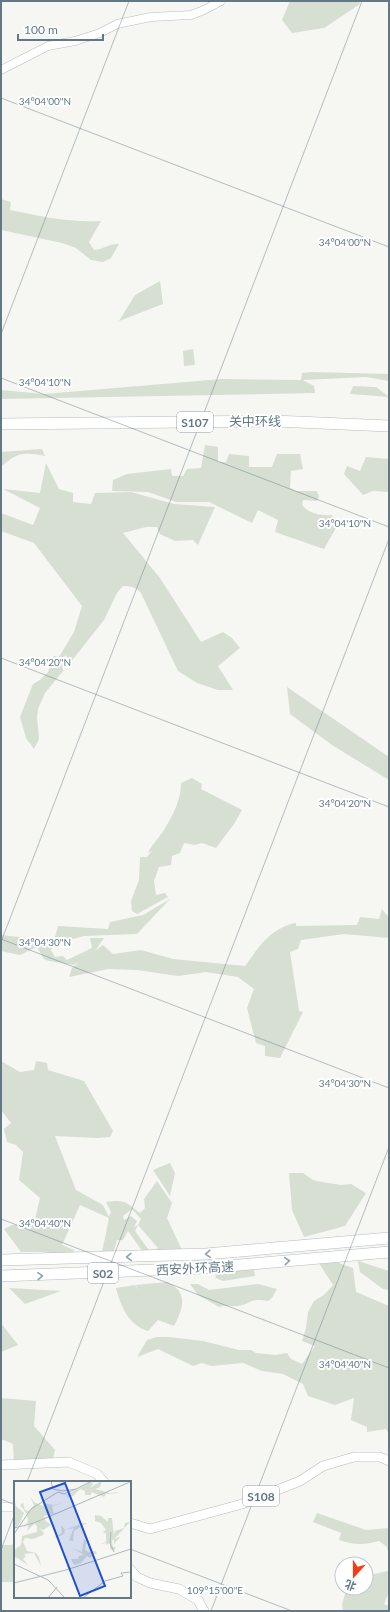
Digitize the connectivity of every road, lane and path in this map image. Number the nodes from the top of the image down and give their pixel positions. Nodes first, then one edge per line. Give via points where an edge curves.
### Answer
1 (221, 1) edge
2 (1, 70) edge
3 (1, 419) edge
4 (389, 421) edge
5 (1, 424) edge
6 (389, 426) edge
7 (389, 1238) edge
8 (389, 1252) edge
9 (1, 1260) edge
10 (1, 1276) edge
11 (389, 1461) edge
12 (1, 1465) edge
13 (103, 1481) edge
14 (1, 1507) edge
15 (14, 1507) edge
16 (131, 1523) edge
17 (131, 1570) edge
18 (204, 1611) edge

1 - 2 street via 191,15 151,17 117,24 75,41 48,46
3 - 4 highway, 关中环线 / S107 via 274,416
5 - 6 highway, 关中环线 / S107 via 274,421
7 -> 9 highway, 西安外环高速 / S02 via 168,1256
10 -> 8 highway, 西安外环高速 / S02 via 205,1268
11 - 16 main road, S108 via 380,1457 354,1457 323,1466 300,1481 242,1504 150,1529
12 - 13 main road via 69,1462 98,1474
14 - 15 main road
17 - 18 main road via 137,1577 150,1584 179,1589 198,1600

